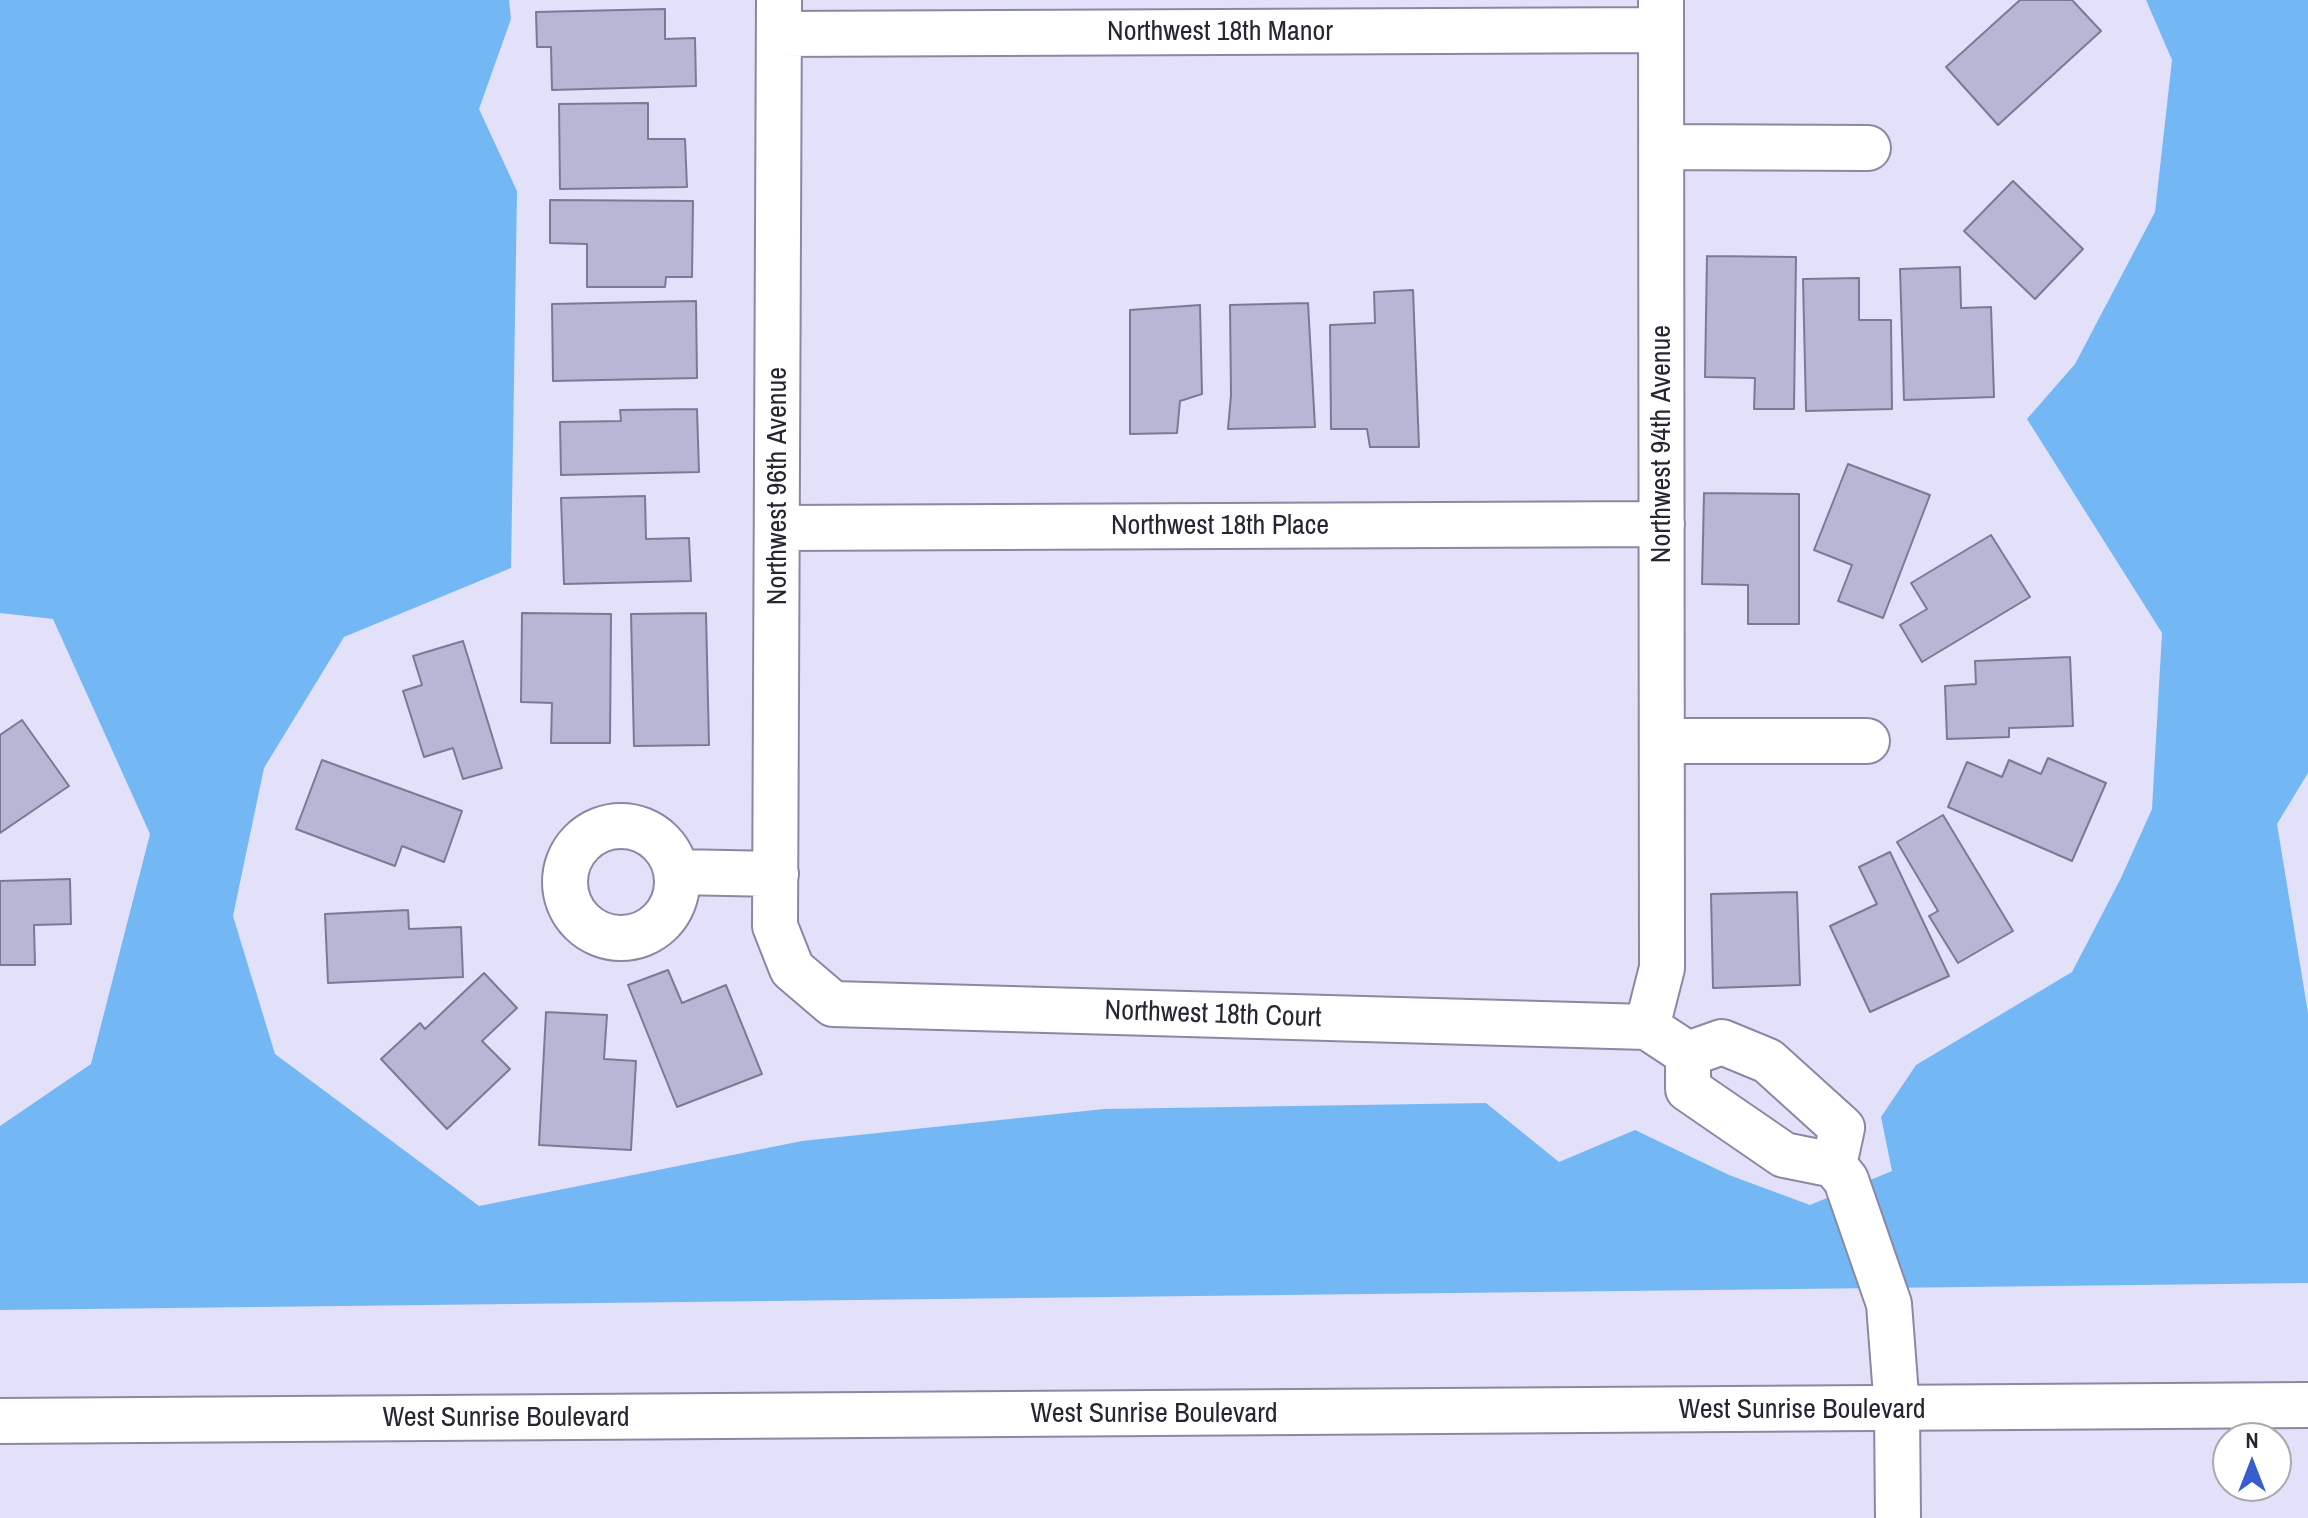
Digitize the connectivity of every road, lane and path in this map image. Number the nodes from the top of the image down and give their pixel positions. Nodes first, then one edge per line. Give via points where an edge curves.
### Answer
1 (1661, 15) edge
2 (779, 17) edge
3 (1661, 147) junction
4 (1868, 148) dead end
5 (1662, 524) junction
6 (779, 528) junction
7 (1663, 741) junction
8 (1867, 741) dead end
9 (677, 872) dead end
10 (776, 874) junction
11 (792, 969) joint
12 (1647, 1027) junction
13 (1688, 1054) junction
14 (1840, 1172) junction
15 (2308, 1405) edge
16 (1897, 1409) junction
17 (0, 1421) edge
18 (1898, 1518) edge

1 - 2 main road, Northwest 18th Manor
1 - 3 main road, Northwest 94th Avenue
2 - 6 main road, Northwest 96th Avenue
3 - 4 main road
3 - 5 main road, Northwest 94th Avenue
5 - 6 main road, Northwest 18th Place
5 - 7 main road, Northwest 94th Avenue
6 - 10 main road, Northwest 96th Avenue
7 - 8 main road
7 - 12 main road, Northwest 94th Avenue via 1662,968
9 - 10 main road
10 - 11 main road, Northwest 96th Avenue via 775,926
11 - 12 main road, Northwest 18th Court via 833,1004
12 - 13 main road
13 - 14 main road via 1688,1089 1784,1155
13 - 14 main road via 1722,1042 1768,1061 1842,1128
14 - 16 main road via 1889,1304
15 - 16 main road, West Sunrise Boulevard
16 - 17 main road, West Sunrise Boulevard
16 - 18 main road

